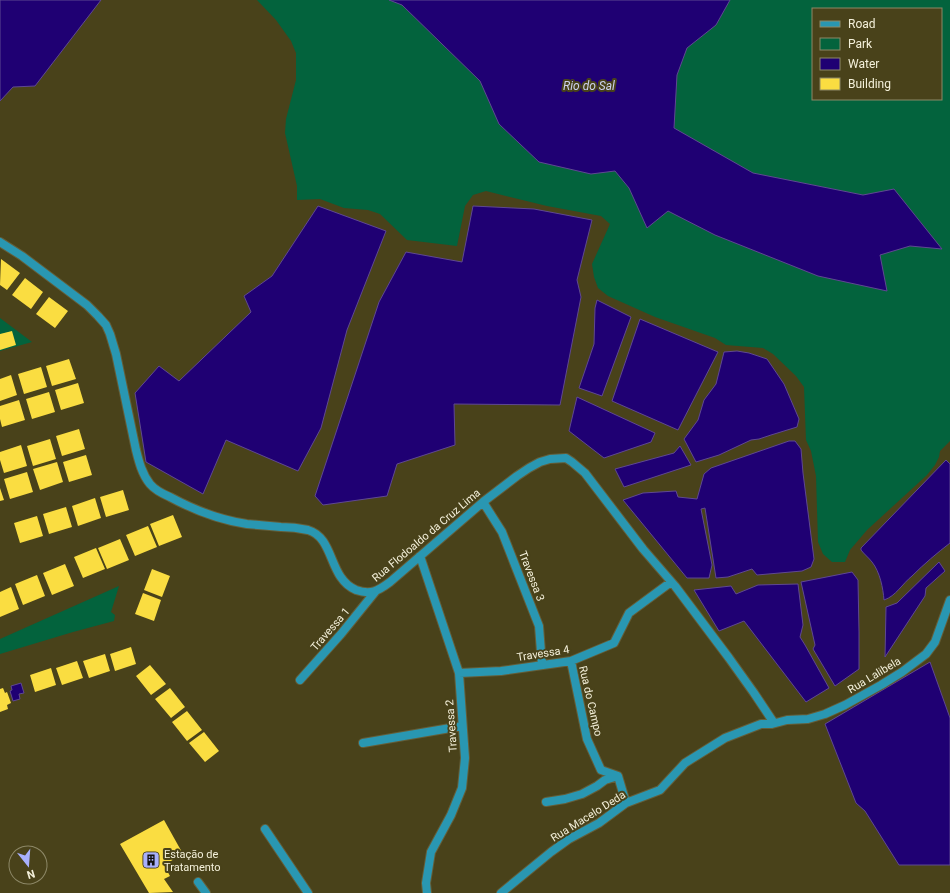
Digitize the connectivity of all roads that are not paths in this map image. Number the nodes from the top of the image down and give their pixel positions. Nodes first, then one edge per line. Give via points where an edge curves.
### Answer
1 (0, 242) edge
2 (483, 502) junction
3 (420, 556) junction
4 (671, 582) junction
5 (375, 592) junction
6 (950, 600) edge
7 (571, 661) junction
8 (542, 665) junction
9 (459, 673) junction
10 (300, 680) dead end
11 (774, 723) junction
12 (462, 726) junction
13 (363, 743) dead end
14 (618, 776) junction
15 (546, 802) dead end
16 (626, 803) junction
17 (265, 829) dead end
18 (198, 882) dead end
19 (206, 893) edge
20 (308, 893) edge
21 (427, 893) edge
22 (501, 893) edge

1 - 5 street, Rua Flodoaldo da Cruz Lima via 87,305 106,325 116,354 140,466 150,484 163,494 191,508 228,520 310,531 319,536 324,543 338,574 345,583 359,591
2 - 3 street, Rua Flodoaldo da Cruz Lima
2 - 4 street, Rua Flodoaldo da Cruz Lima via 534,464 566,458 585,473
2 - 8 street, Travessa 3 via 502,532 539,626
3 - 5 street, Rua Flodoaldo da Cruz Lima
3 - 9 street, Travessa 2
4 - 7 street, Travessa 4 via 629,613 614,643
4 - 11 street, Rua Flodoaldo da Cruz Lima via 729,658
5 - 10 street, Travessa 1
6 - 11 street, Rua Lalibela via 935,642 926,654 907,668 881,685 825,714
7 - 8 street, Travessa 4
7 - 14 street, Rua do Campo via 587,739 601,770
8 - 9 street, Travessa 4
9 - 12 street, Travessa 2
11 - 16 street, Rua Macelo Deda via 761,724 725,738 685,763 660,790
12 - 13 street
12 - 21 street, Travessa 2 via 465,758 462,788 431,852
14 - 15 street via 605,780 582,794
14 - 16 street
16 - 22 street, Rua Macelo Deda via 599,823 569,839
17 - 20 street
18 - 19 street

